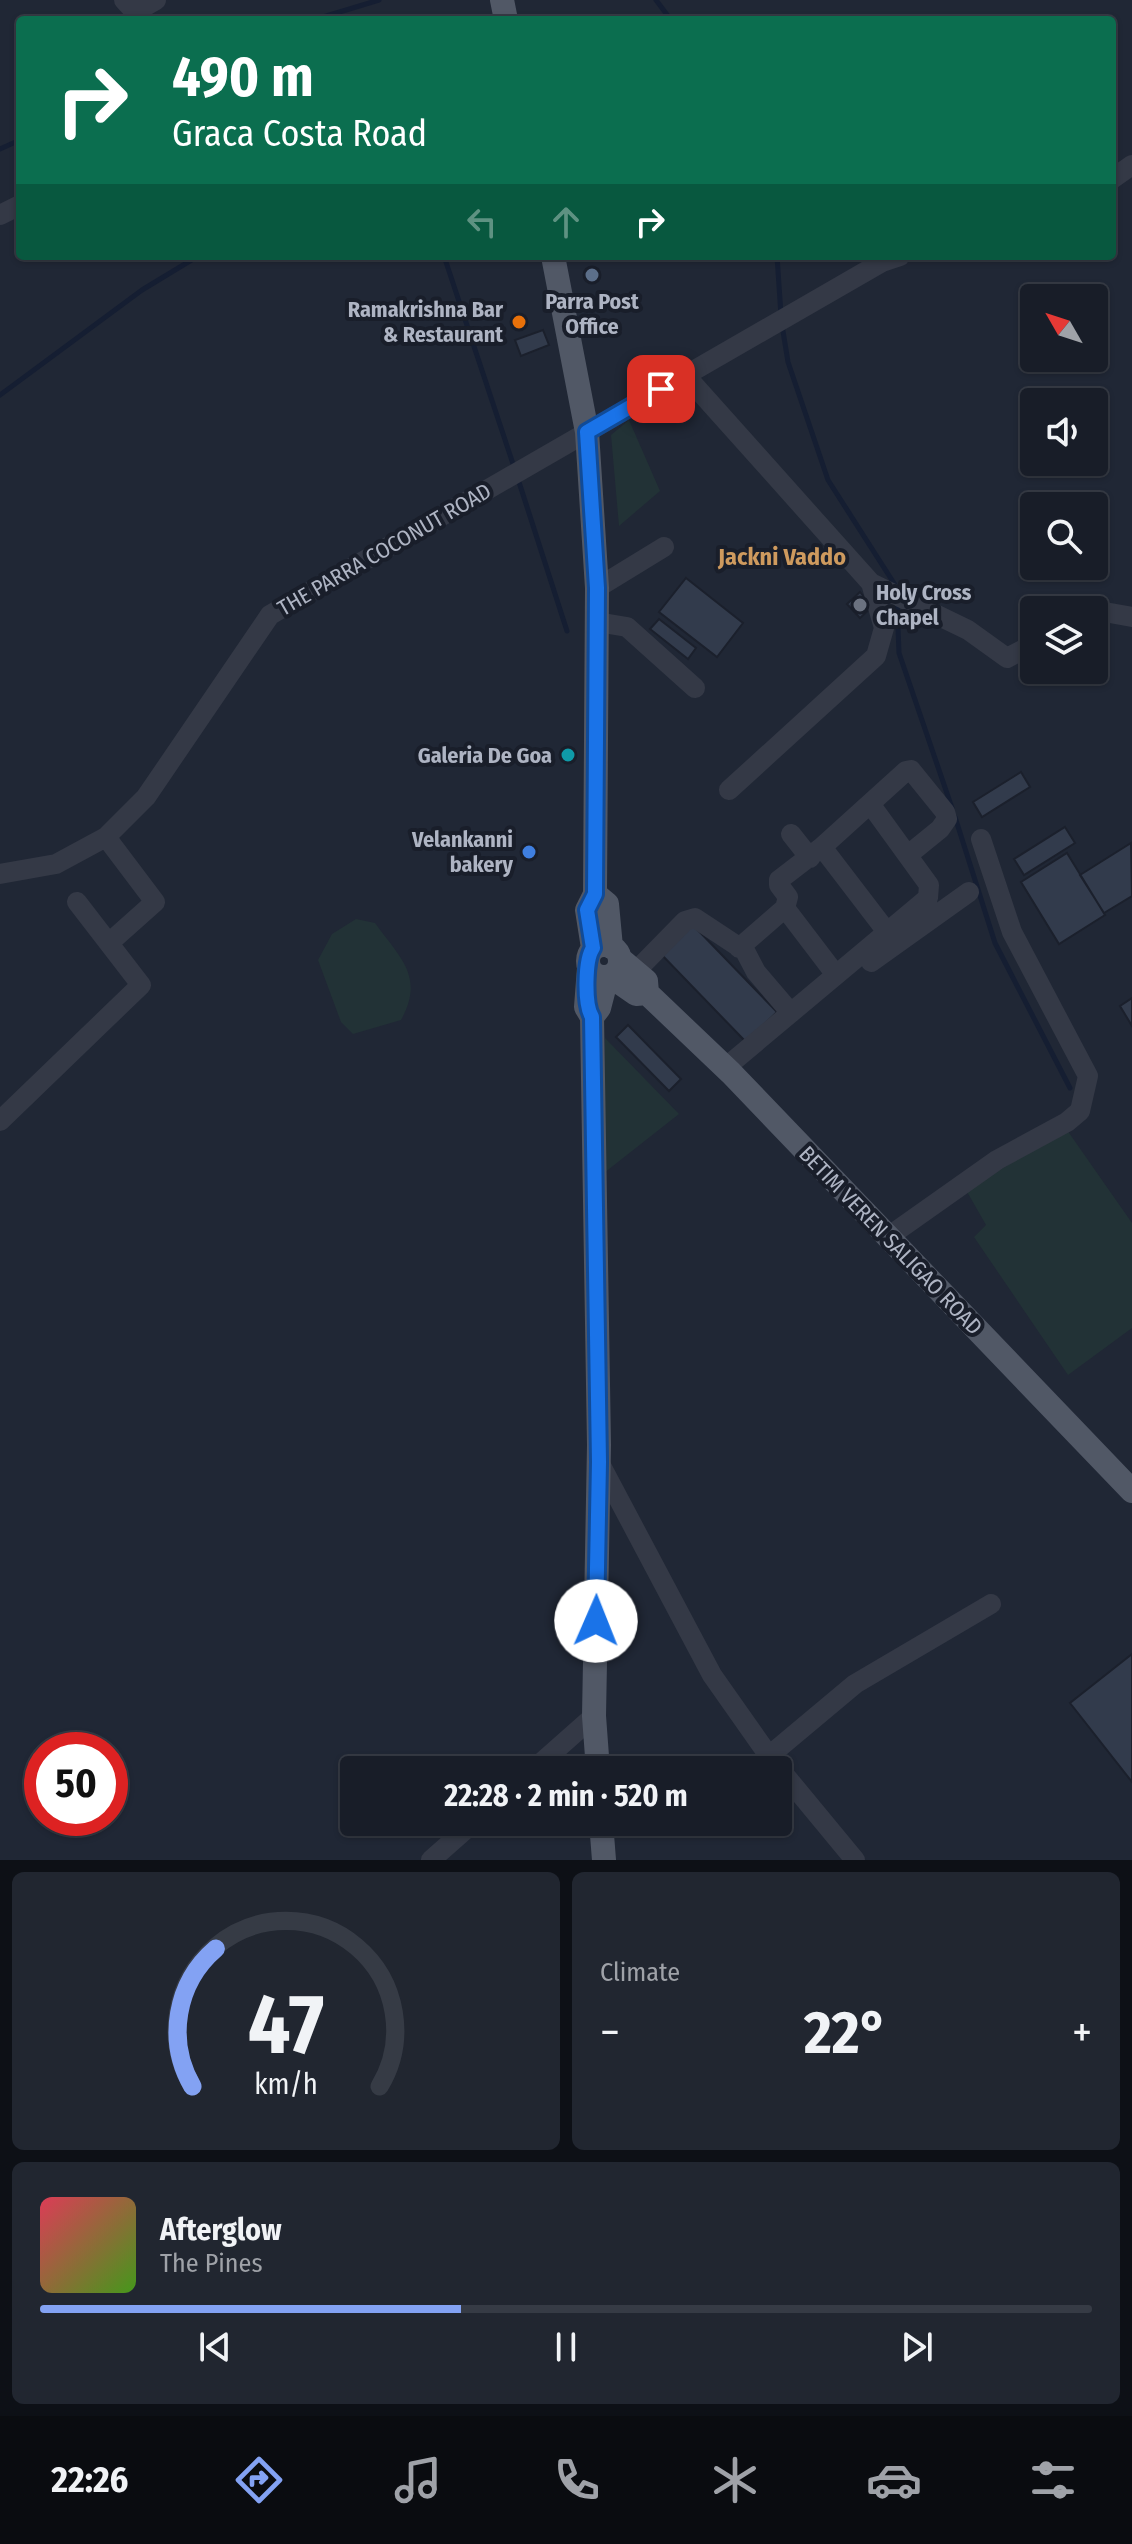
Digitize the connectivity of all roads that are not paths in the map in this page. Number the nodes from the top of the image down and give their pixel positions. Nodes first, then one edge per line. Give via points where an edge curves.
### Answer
1 (124, 0) edge
2 (156, 0) edge
3 (554, 260) edge
4 (888, 260) edge
5 (685, 375) junction
6 (587, 432) junction
7 (664, 547) dead end
8 (871, 583) junction
9 (597, 588) junction
10 (1108, 613) edge
11 (1132, 617) edge
12 (597, 622) junction
13 (1020, 651) edge
14 (695, 688) dead end
15 (729, 790) dead end
16 (871, 805) junction
17 (791, 834) dead end
18 (106, 837) junction
19 (981, 839) dead end
20 (816, 853) junction
21 (908, 855) junction
22 (0, 874) edge
23 (969, 892) dead end
24 (77, 902) dead end
25 (785, 908) junction
26 (887, 932) junction
27 (109, 943) junction
28 (739, 948) junction
29 (614, 967) junction
30 (836, 975) junction
31 (791, 1013) junction
32 (728, 1071) junction
33 (0, 1121) edge
34 (888, 1237) junction
35 (599, 1462) junction
36 (1132, 1491) edge
37 (991, 1604) dead end
38 (594, 1716) junction
39 (549, 1756) edge
40 (597, 1756) edge
41 (769, 1756) joint
42 (792, 1784) edge
43 (458, 1836) edge
44 (602, 1836) edge
45 (431, 1860) edge
46 (604, 1860) edge
47 (855, 1860) edge

1 - 2 street via 135,12
3 - 6 main road
4 - 5 street, THE PARRA COCONUT ROAD
5 - 6 street, THE PARRA COCONUT ROAD
5 - 8 street
6 - 9 main road
6 - 18 street, THE PARRA COCONUT ROAD via 270,615 146,797
7 - 9 street
8 - 13 street via 968,630 1007,658
8 - 15 street via 884,628 876,656
9 - 12 main road
10 - 11 street
12 - 14 street via 627,627
12 - 29 main road via 595,894 587,910
16 - 20 street
16 - 21 street
16 - 21 street via 911,770 945,812 945,825
17 - 20 street
18 - 22 street, THE PARRA COCONUT ROAD via 56,864
18 - 27 street via 155,902
19 - 34 street via 1012,932 1088,1076 1080,1111 997,1160
20 - 25 street via 779,880 788,897
20 - 26 street
21 - 26 street via 930,891
23 - 32 street
24 - 27 street
25 - 28 street
25 - 30 street
26 - 30 street
27 - 33 street via 141,985
28 - 29 street via 689,918
28 - 31 street
29 - 32 main road, BETIM VEREN SALIGAO ROAD
29 - 35 main road via 592,1017
30 - 31 street
31 - 32 street
32 - 34 main road, BETIM VEREN SALIGAO ROAD
34 - 36 main road, BETIM VEREN SALIGAO ROAD
35 - 38 main road
35 - 41 street via 712,1675
37 - 41 street via 855,1684
38 - 39 street
38 - 40 main road
42 - 47 street
43 - 45 street
44 - 46 main road

